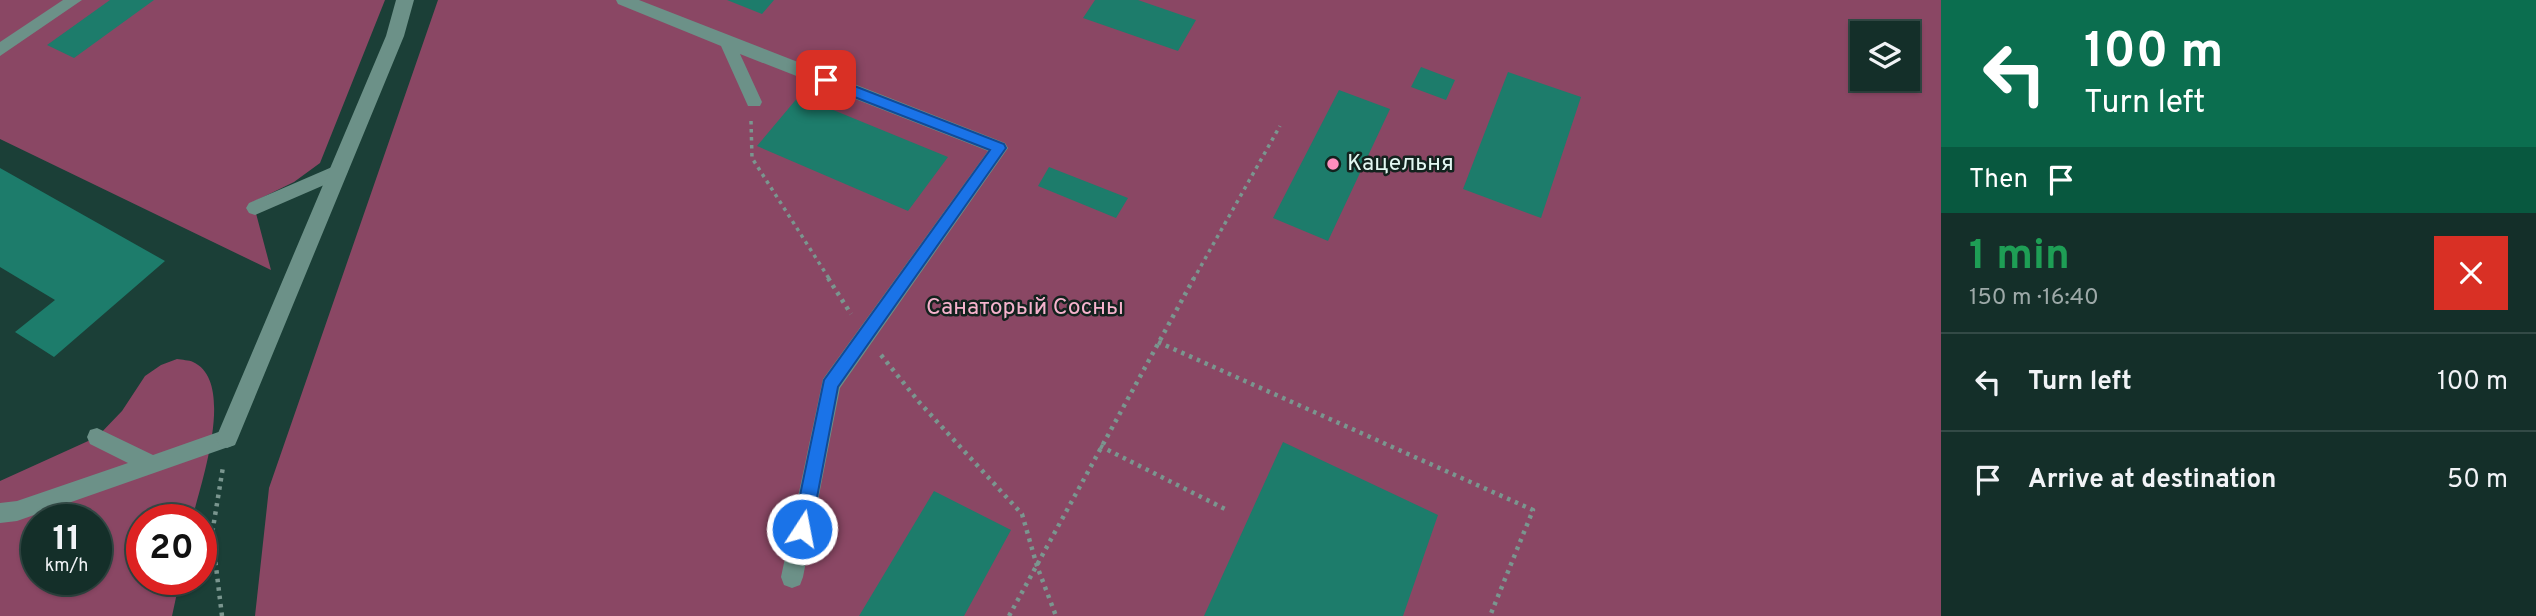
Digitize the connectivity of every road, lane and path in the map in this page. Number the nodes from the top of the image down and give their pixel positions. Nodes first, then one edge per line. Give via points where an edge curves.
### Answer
1 (74, 0) edge
2 (405, 0) edge
3 (625, 0) edge
4 (727, 42) junction
5 (0, 50) edge
6 (754, 103) joint
7 (1280, 126) dead end
8 (339, 171) junction
9 (255, 208) dead end
10 (864, 336) junction
11 (1157, 342) junction
12 (97, 437) dead end
13 (227, 438) junction
14 (1100, 446) junction
15 (152, 465) junction
16 (1229, 511) dead end
17 (0, 513) edge
18 (1037, 566) junction
19 (792, 577) dead end
20 (222, 616) edge
21 (1009, 616) edge
22 (1056, 616) edge
23 (1490, 616) edge

1 - 5 lane
2 - 8 street via 395,36
3 - 4 lane
4 - 6 lane
4 - 10 lane via 999,148
6 - 10 path via 752,158
7 - 11 path
8 - 9 lane
8 - 13 street
10 - 18 path via 1022,514
10 - 19 lane via 830,385
11 - 14 path
11 - 23 path via 1533,510
12 - 15 lane
13 - 15 lane
13 - 20 path via 212,534
14 - 16 path
14 - 18 path
15 - 17 lane
18 - 21 path
18 - 22 path

